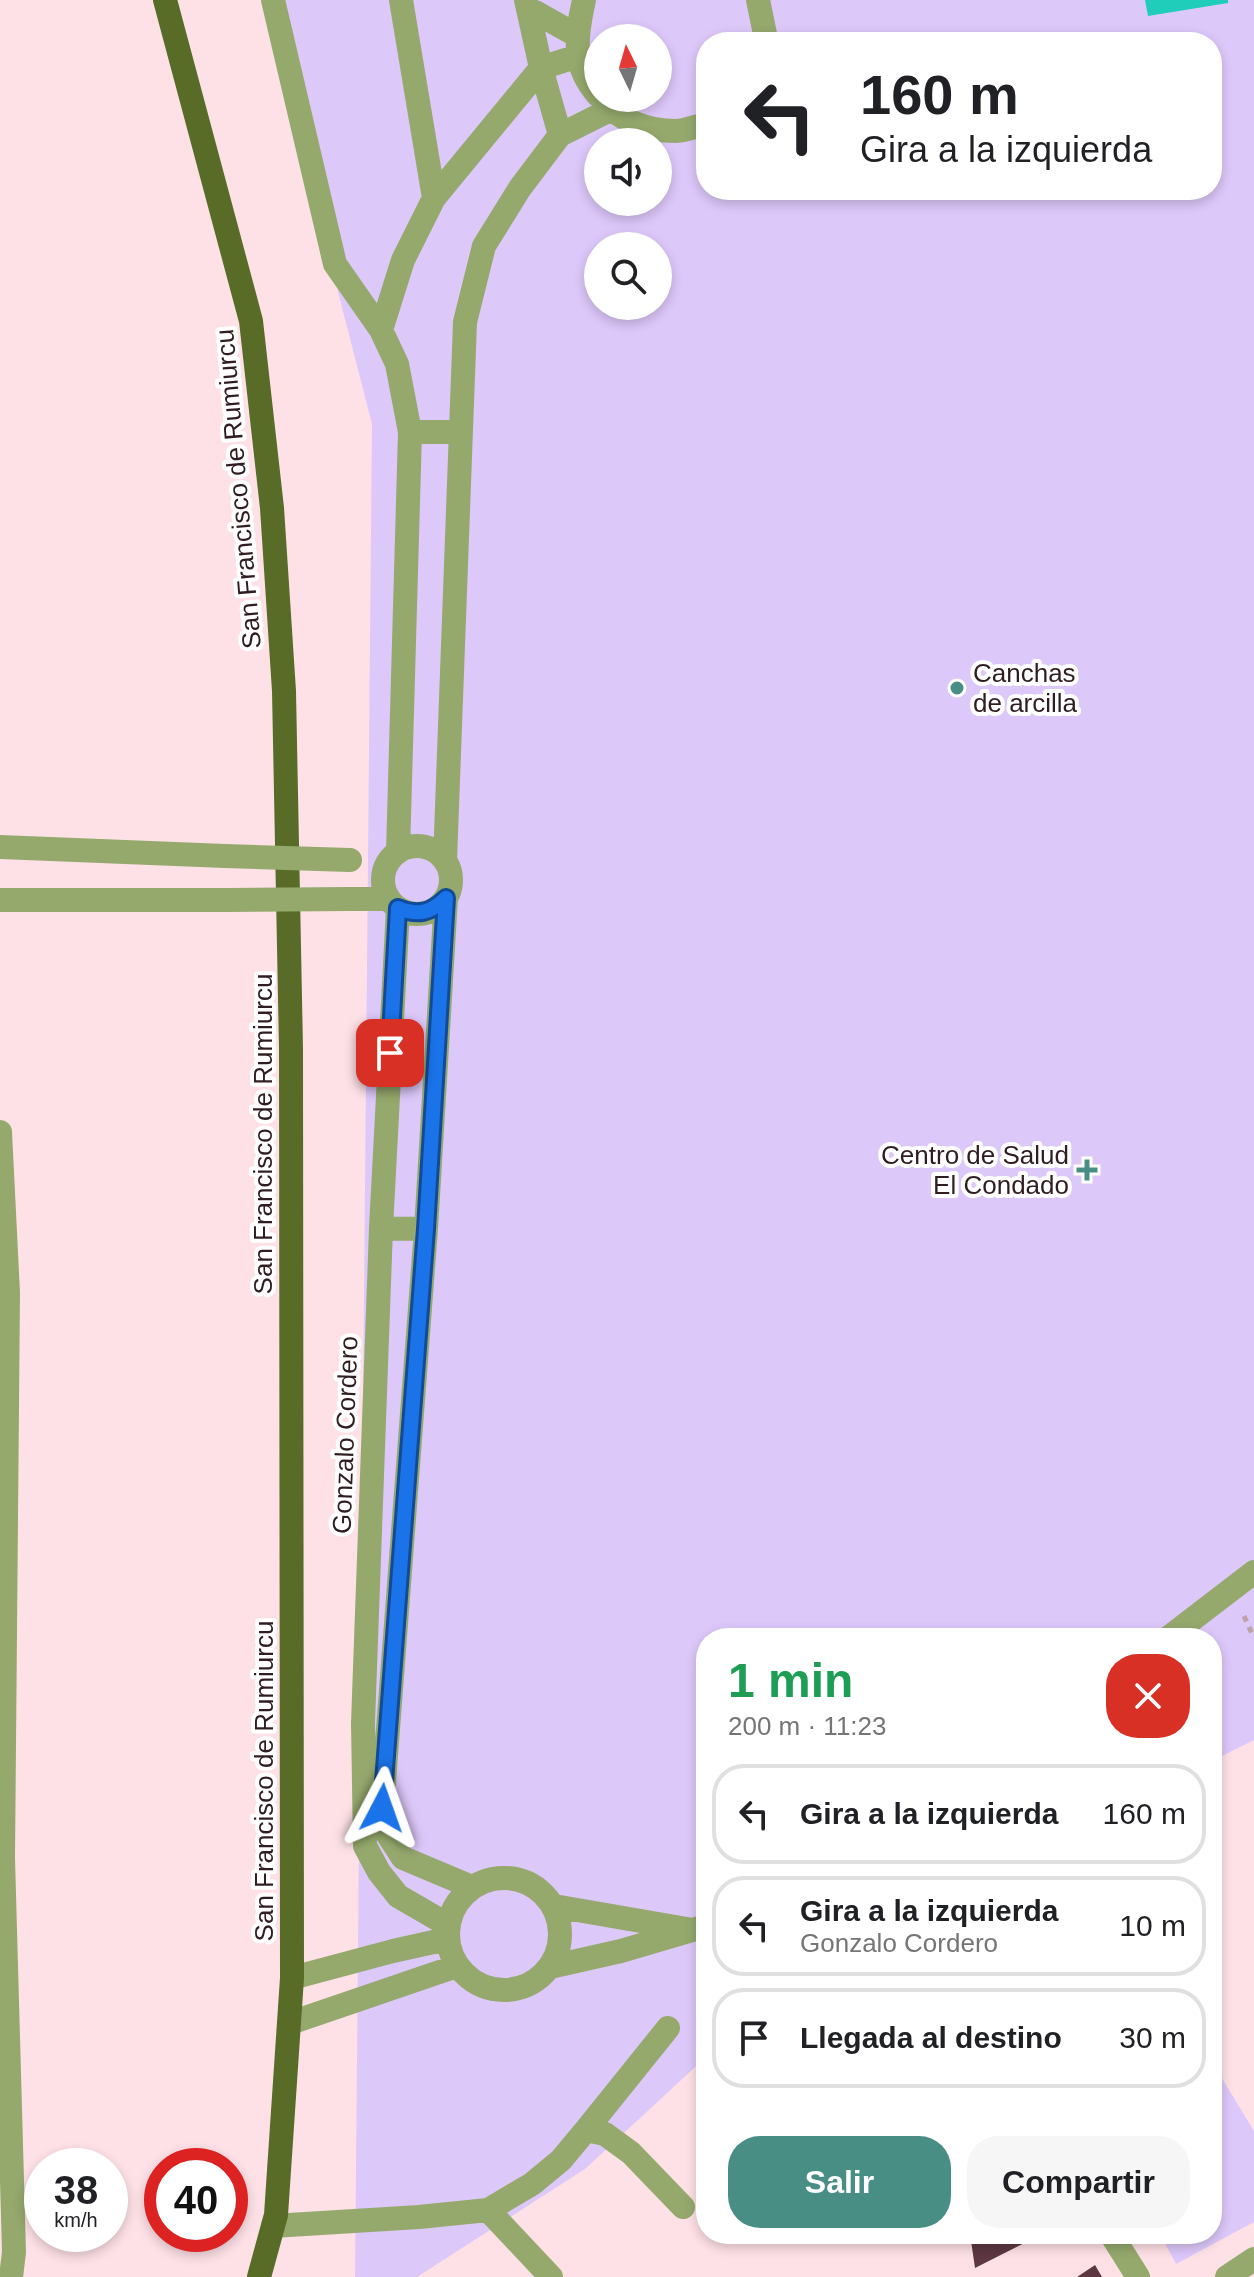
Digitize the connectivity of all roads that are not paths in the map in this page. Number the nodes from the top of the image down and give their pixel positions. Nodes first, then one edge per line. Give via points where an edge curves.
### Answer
1 (165, 0) edge
2 (273, 0) edge
3 (401, 0) edge
4 (584, 0) edge
5 (758, 0) edge
6 (527, 4) edge
7 (765, 32) edge
8 (577, 45) junction
9 (541, 68) junction
10 (584, 68) edge
11 (589, 112) edge
12 (619, 112) edge
13 (696, 126) edge
14 (560, 135) junction
15 (434, 198) junction
16 (381, 330) junction
17 (410, 432) junction
18 (460, 432) junction
19 (0, 847) edge
20 (393, 857) junction
21 (445, 861) junction
22 (446, 898) junction
23 (0, 900) edge
24 (394, 903) junction
25 (0, 1132) edge
26 (381, 1228) junction
27 (426, 1229) junction
28 (4, 1293) edge
29 (1254, 1572) edge
30 (1181, 1628) edge
31 (2, 1858) edge
32 (472, 1887) junction
33 (554, 1906) junction
34 (696, 1927) edge
35 (696, 1929) edge
36 (448, 1932) junction
37 (457, 1966) junction
38 (550, 1967) junction
39 (292, 1978) junction
40 (290, 2023) junction
41 (668, 2028) dead end
42 (586, 2130) junction
43 (683, 2207) dead end
44 (488, 2210) junction
45 (273, 2226) junction
46 (1117, 2244) edge
47 (7, 2252) edge
48 (1254, 2259) edge
49 (11, 2277) edge
50 (259, 2277) edge
51 (551, 2277) edge
52 (1138, 2277) edge
53 (1227, 2277) edge

1 - 39 main road, San Francisco de Rumiurcu via 251,321 272,508 284,691 291,1049
2 - 16 street via 335,264
3 - 15 street
4 - 8 street
5 - 7 street
6 - 8 street
6 - 9 street
8 - 9 street
8 - 10 street
9 - 14 street
9 - 15 street
11 - 14 street
12 - 13 street via 641,127 678,131
14 - 18 street via 484,246 465,322
15 - 16 street via 403,260
16 - 17 street via 397,364
17 - 18 street
17 - 20 street
18 - 21 street
19 - 20 street, bridge via 350,860
20 - 21 street via 424,846
20 - 24 street via 384,887
21 - 22 street via 451,873
22 - 24 street via 424,913 411,913
22 - 27 street
23 - 24 street, bridge
24 - 26 street, Gonzalo Cordero
25 - 28 street
26 - 27 street
26 - 36 street, Gonzalo Cordero via 363,1723 365,1846 398,1896
27 - 32 street via 382,1808 388,1835 403,1858
28 - 31 street
29 - 30 street
31 - 47 street
32 - 33 street via 493,1879 517,1879 538,1889
32 - 36 street
33 - 34 street
33 - 38 street via 559,1947
35 - 38 street
36 - 37 street
36 - 39 street
37 - 38 street via 472,1981 492,1989 535,1982
37 - 40 street
39 - 40 main road, San Francisco de Rumiurcu
40 - 45 main road, San Francisco de Rumiurcu
41 - 42 street
42 - 43 street via 605,2134 631,2153
42 - 44 street via 532,2184
44 - 45 street
44 - 51 street
45 - 50 main road, San Francisco de Rumiurcu
46 - 52 street
47 - 49 street
48 - 53 street

